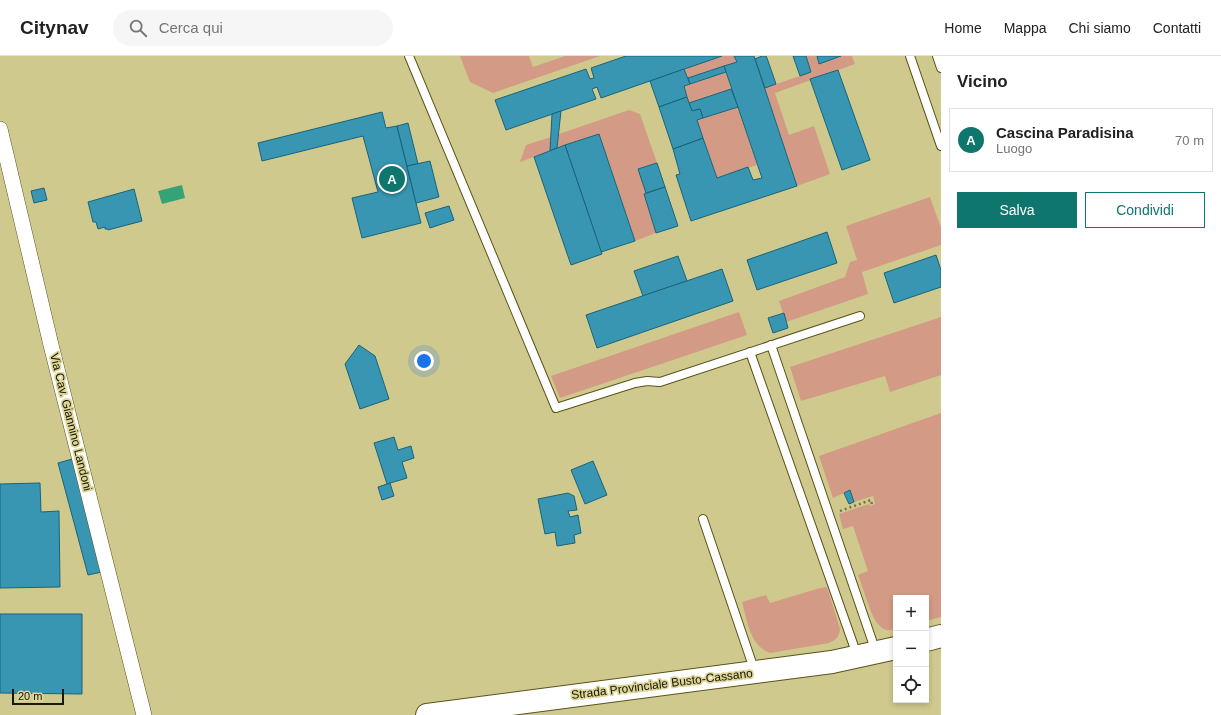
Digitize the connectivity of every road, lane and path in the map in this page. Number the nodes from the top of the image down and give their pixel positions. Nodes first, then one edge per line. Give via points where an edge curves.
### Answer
1 (409, 56) edge
2 (910, 56) edge
3 (937, 56) edge
4 (941, 68) edge
5 (0, 129) edge
6 (941, 146) edge
7 (860, 316) dead end
8 (771, 345) junction
9 (750, 352) junction
10 (872, 505) dead end
11 (828, 514) junction
12 (703, 519) dead end
13 (941, 636) edge
14 (929, 639) edge
15 (877, 653) edge
16 (754, 672) junction
17 (144, 715) edge
18 (427, 715) edge

1 - 9 lane via 556,408 635,383 660,382
2 - 6 lane
3 - 4 lane
5 - 17 street, Via Cav. Giannino Landoni via 51,345
7 - 8 lane
8 - 9 lane
8 - 11 lane
9 - 15 lane
10 - 11 path via 871,500
11 - 15 lane
12 - 16 lane
13 - 14 main road
15 - 16 main road, Strada Provinciale Busto-Cassano via 832,662
16 - 18 main road, Strada Provinciale Busto-Cassano

